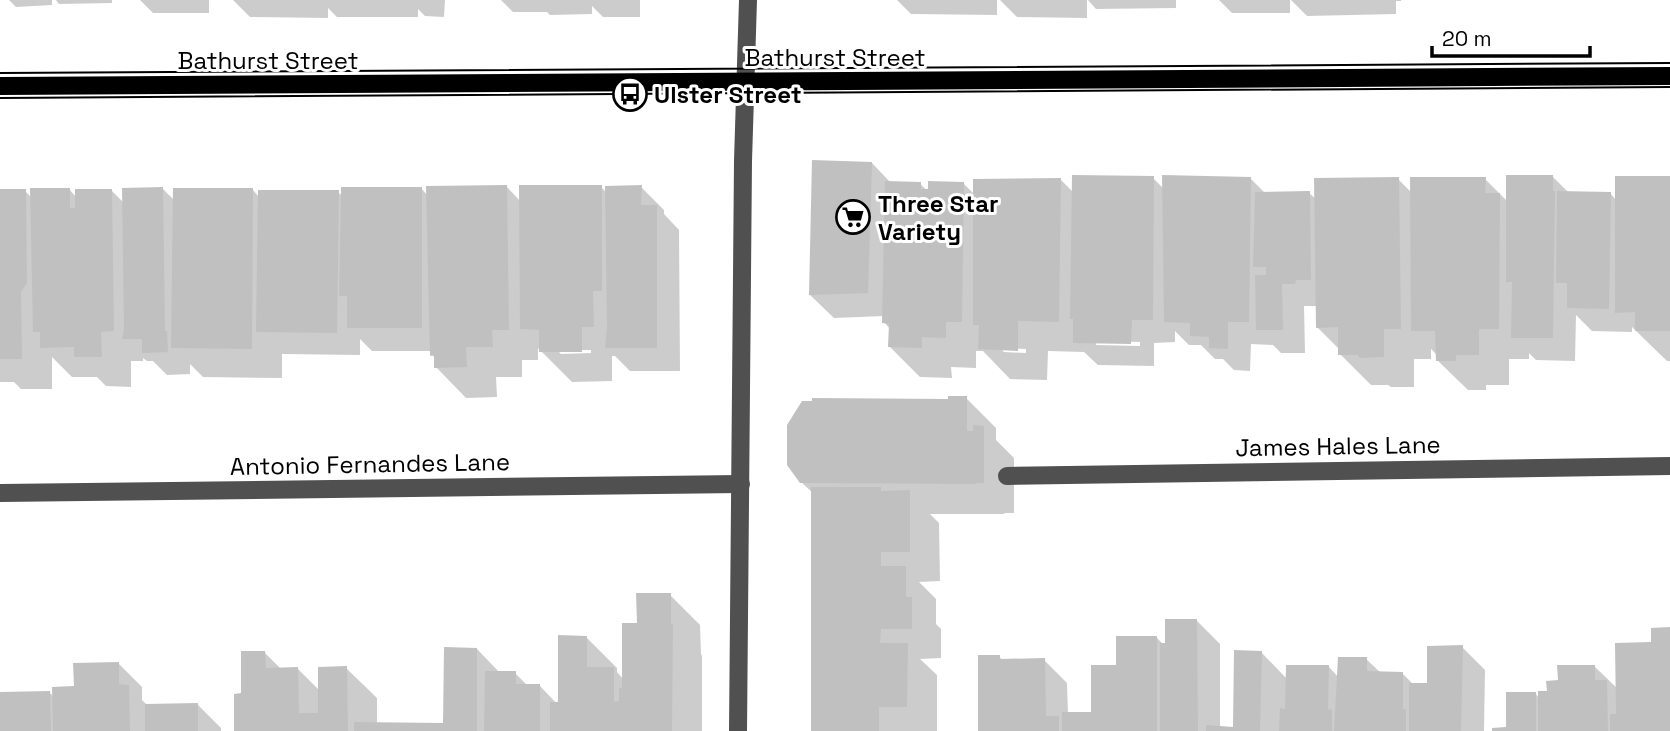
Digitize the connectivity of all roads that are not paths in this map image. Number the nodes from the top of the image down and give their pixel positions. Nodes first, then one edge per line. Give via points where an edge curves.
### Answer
1 (748, 0) edge
2 (1670, 76) edge
3 (745, 82) junction
4 (0, 86) edge
5 (1670, 466) edge
6 (1007, 476) dead end
7 (741, 484) junction
8 (0, 493) edge
9 (738, 731) edge

1 - 3 street
2 - 3 main road, Bathurst Street
3 - 4 main road, Bathurst Street
3 - 7 street
5 - 6 street, James Hales Lane
7 - 8 street, Antonio Fernandes Lane
7 - 9 street

